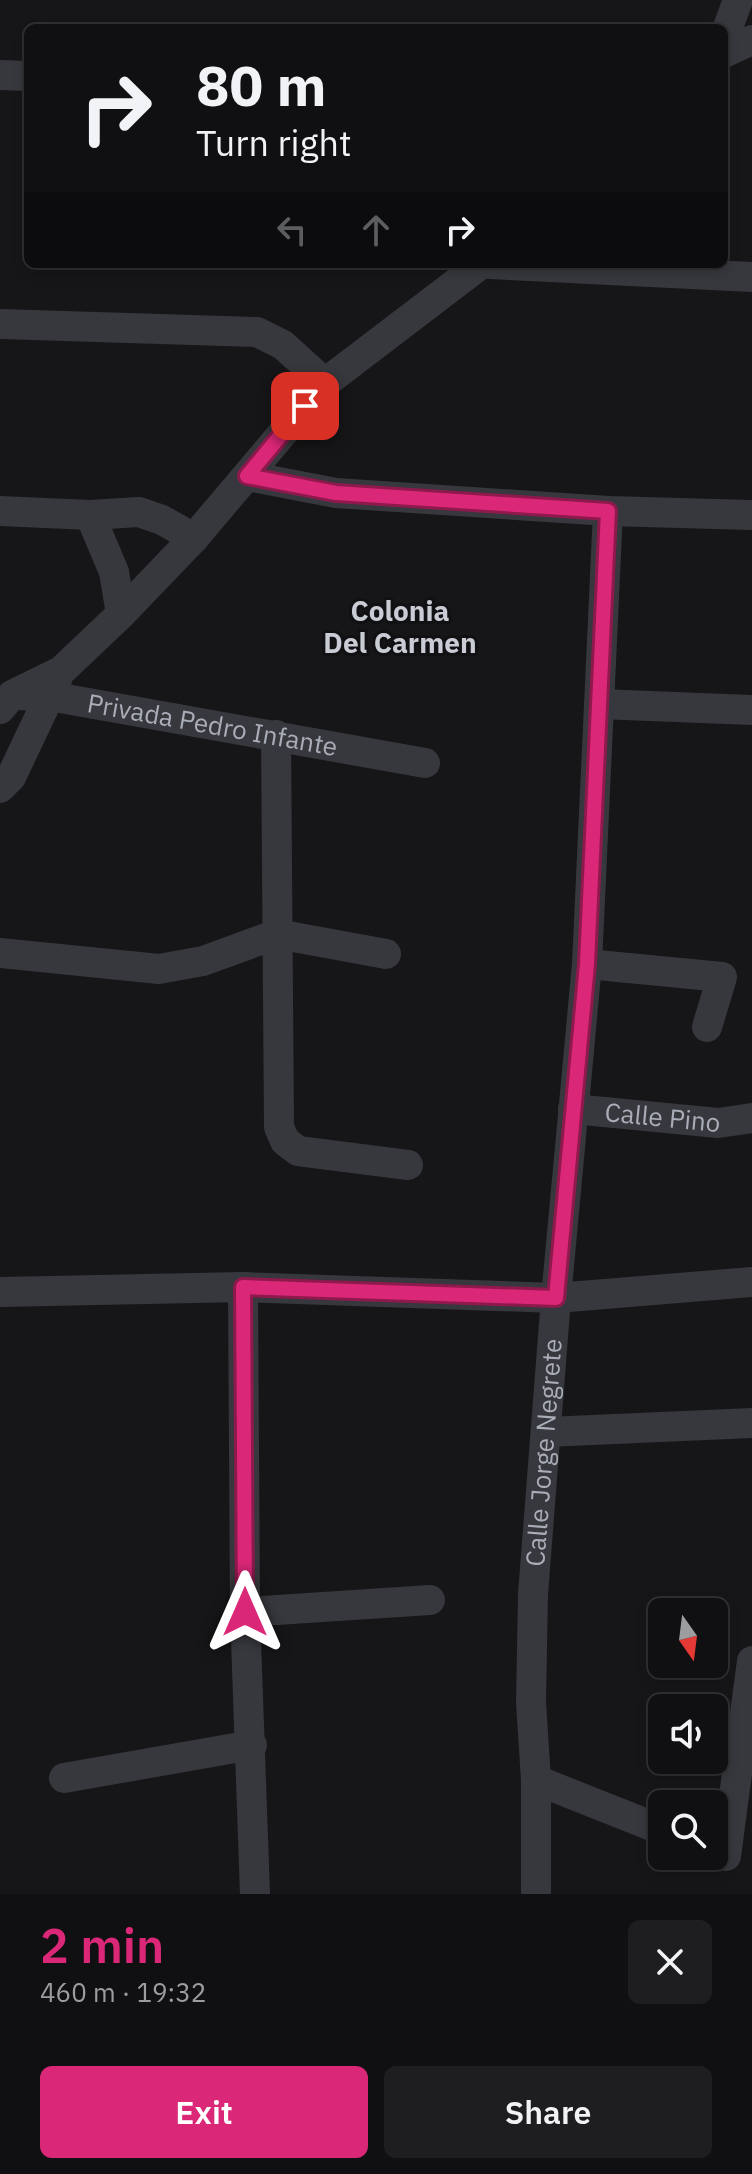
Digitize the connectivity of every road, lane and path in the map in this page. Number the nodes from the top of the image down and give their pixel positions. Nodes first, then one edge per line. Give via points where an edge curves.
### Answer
1 (738, 0) edge
2 (728, 27) edge
3 (752, 40) edge
4 (728, 51) edge
5 (0, 75) edge
6 (24, 76) edge
7 (476, 268) edge
8 (571, 268) edge
9 (752, 277) edge
10 (0, 324) edge
11 (325, 383) junction
12 (247, 476) junction
13 (0, 511) edge
14 (608, 511) junction
15 (90, 515) junction
16 (752, 515) edge
17 (194, 538) junction
18 (121, 614) junction
19 (55, 683) junction
20 (4, 698) edge
21 (599, 704) junction
22 (752, 710) edge
23 (276, 735) junction
24 (425, 763) dead end
25 (0, 788) edge
26 (277, 934) junction
27 (0, 953) edge
28 (386, 954) dead end
29 (587, 964) junction
30 (707, 1027) dead end
31 (573, 1109) junction
32 (752, 1118) edge
33 (408, 1165) dead end
34 (752, 1282) edge
35 (243, 1287) junction
36 (0, 1292) edge
37 (556, 1298) junction
38 (752, 1423) edge
39 (547, 1432) junction
40 (430, 1600) dead end
41 (245, 1612) junction
42 (752, 1661) edge
43 (252, 1745) junction
44 (64, 1778) dead end
45 (536, 1780) junction
46 (648, 1824) edge
47 (731, 1855) edge
48 (255, 1894) edge
49 (536, 1894) edge

1 - 2 street
3 - 4 street
5 - 6 street
7 - 11 street
8 - 9 street
10 - 11 street via 257,332 283,345
11 - 12 street
12 - 14 street via 336,493
12 - 17 street
13 - 15 street
14 - 16 street
14 - 21 street, Calle Jorge Negrete
15 - 17 street via 139,512
15 - 18 street via 114,572
17 - 18 street
18 - 19 street
19 - 20 street, Privada Pedro Infante
19 - 23 street, Privada Pedro Infante
19 - 25 street via 11,777
21 - 22 street
21 - 29 street, Calle Jorge Negrete
23 - 24 street, Privada Pedro Infante
23 - 26 street
26 - 27 street via 203,961 159,969
26 - 28 street
26 - 33 street via 279,1127 285,1141 298,1151
29 - 30 street via 722,977
29 - 31 street, Calle Jorge Negrete
31 - 32 street, Calle Pino via 718,1123
31 - 37 street, Calle Jorge Negrete
34 - 37 street
35 - 36 street
35 - 37 street
35 - 41 street
37 - 39 street, Calle Jorge Negrete
38 - 39 street
39 - 45 street, Calle Jorge Negrete via 533,1594
40 - 41 street
41 - 43 street
42 - 47 street
43 - 44 street
43 - 48 street
45 - 46 street
45 - 49 street, Calle Jorge Negrete

